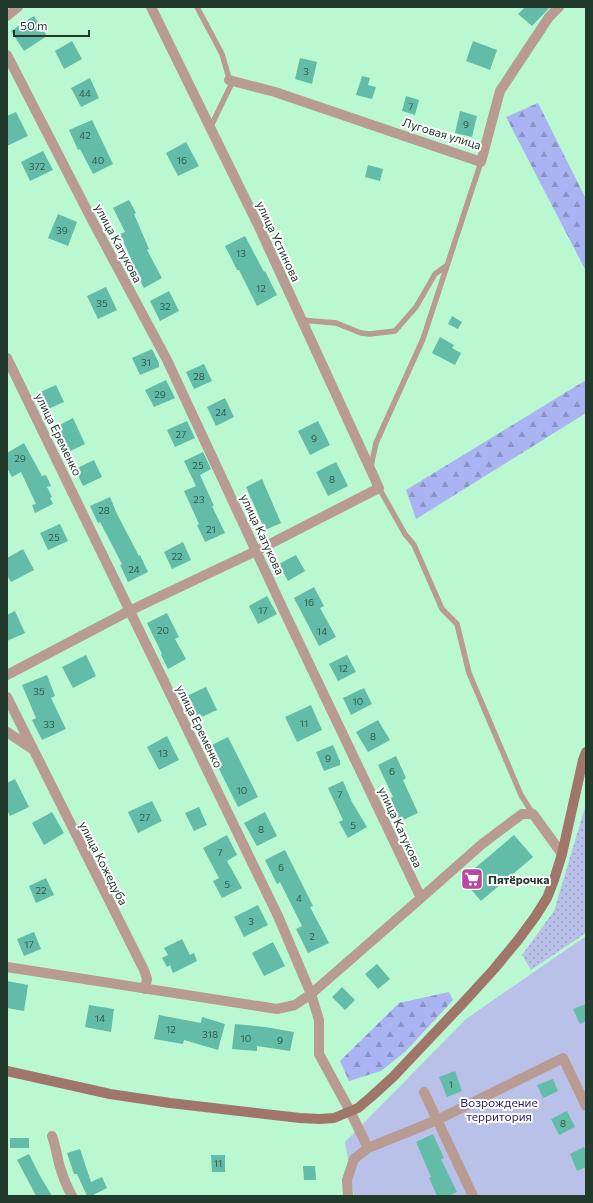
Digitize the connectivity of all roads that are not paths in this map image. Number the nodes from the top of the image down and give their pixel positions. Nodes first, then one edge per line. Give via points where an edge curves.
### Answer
1 (18, 7) edge
2 (151, 7) edge
3 (197, 7) edge
4 (559, 7) edge
5 (7, 16) edge
6 (7, 55) edge
7 (229, 80) junction
8 (210, 128) junction
9 (481, 162) junction
10 (447, 266) junction
11 (302, 320) junction
12 (7, 358) edge
13 (370, 468) junction
14 (379, 488) junction
15 (256, 551) junction
16 (129, 611) junction
17 (7, 675) edge
18 (7, 697) edge
19 (7, 732) edge
20 (33, 750) junction
21 (586, 752) edge
22 (532, 814) junction
23 (562, 854) junction
24 (420, 898) junction
25 (7, 967) edge
26 (145, 989) junction
27 (311, 994) junction
28 (7, 1071) edge
29 (424, 1092) dead end
30 (586, 1106) edge
31 (350, 1111) junction
32 (437, 1120) junction
33 (52, 1136) dead end
34 (368, 1148) junction
35 (72, 1196) edge
36 (348, 1196) edge
37 (473, 1196) edge

1 - 5 street
2 - 8 street, улица Устинова
3 - 7 lane via 222,54
4 - 9 street, Луговая улица via 549,17 500,91
6 - 15 street, улица Катукова via 167,360
7 - 8 lane via 231,85
7 - 9 street, Луговая улица via 275,92
8 - 11 street, улица Устинова
9 - 10 lane
10 - 11 lane via 435,274 416,307 395,331 361,333 336,322
10 - 13 lane via 422,339 376,443
11 - 13 street, улица Устинова
12 - 16 street, улица Еременко
13 - 14 street, улица Устинова
14 - 15 street
14 - 22 lane via 414,545 442,609 457,624 469,673 521,795
15 - 16 street
15 - 24 street, улица Катукова
16 - 17 street
16 - 27 street, улица Еременко via 278,916
18 - 20 street, улица Кожедуба
19 - 20 street, улица Кожедуба
20 - 26 street, улица Кожедуба via 144,970 147,979
21 - 23 main road via 582,760
22 - 23 street
22 - 24 street via 522,814 482,844
23 - 31 main road via 547,898 500,962 392,1077 358,1108
24 - 27 street
25 - 26 street
26 - 27 street via 277,1009 295,1005
27 - 31 street, улица Еременко via 319,1020 319,1054
28 - 31 main road via 110,1094 292,1118 334,1118
29 - 32 street
30 - 32 street via 563,1058
31 - 34 street, улица Еременко
32 - 34 street
32 - 37 street
33 - 35 street via 60,1168
34 - 36 street via 354,1159 347,1180

